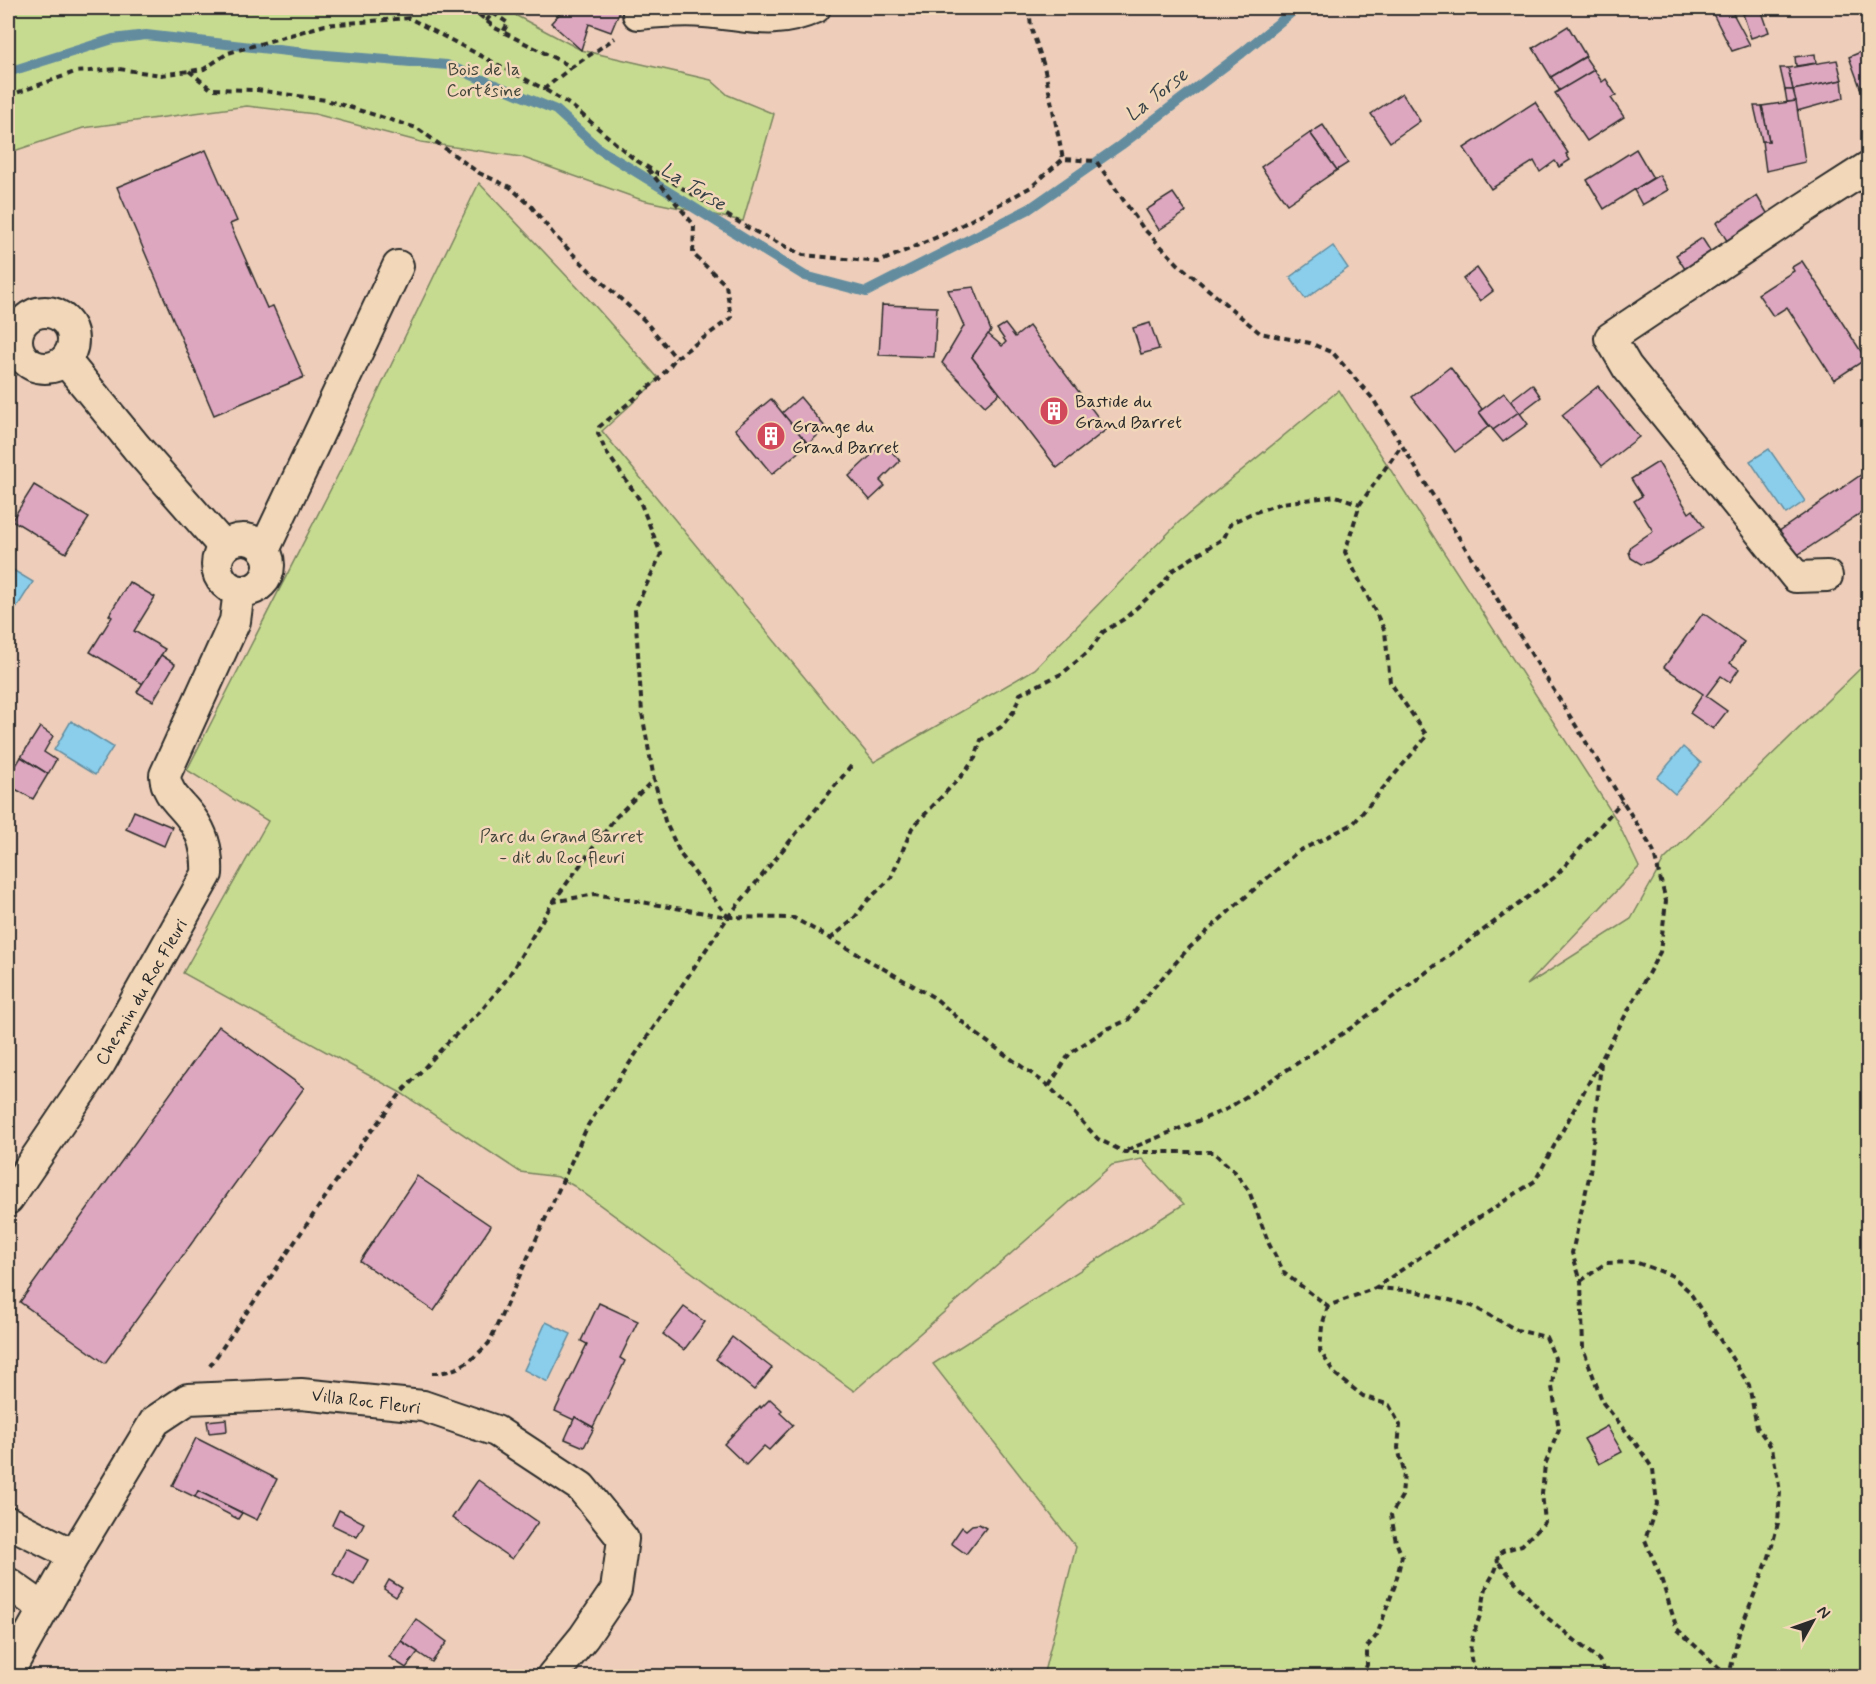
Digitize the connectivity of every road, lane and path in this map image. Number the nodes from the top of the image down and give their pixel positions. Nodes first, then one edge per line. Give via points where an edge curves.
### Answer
1 (471, 8) edge
2 (815, 8) edge
3 (1029, 8) edge
4 (638, 14) joint
5 (486, 21) junction
6 (503, 32) junction
7 (572, 67) junction
8 (188, 71) junction
9 (544, 88) junction
10 (8, 96) edge
11 (1064, 159) junction
12 (645, 165) junction
13 (1869, 167) edge
14 (398, 266) dead end
15 (15, 326) edge
16 (676, 358) junction
17 (65, 360) junction
18 (1401, 446) junction
19 (1360, 504) junction
20 (224, 547) junction
21 (264, 550) junction
22 (1827, 576) dead end
23 (239, 591) junction
24 (852, 765) dead end
25 (654, 779) junction
26 (1622, 801) junction
27 (553, 902) junction
28 (728, 918) junction
29 (830, 939) junction
30 (1601, 1059) junction
31 (1049, 1086) junction
32 (1124, 1152) junction
33 (8, 1199) edge
34 (1581, 1281) junction
35 (1375, 1288) junction
36 (1328, 1306) junction
37 (429, 1373) dead end
38 (188, 1399) junction
39 (8, 1522) edge
40 (74, 1554) junction
41 (1499, 1562) junction
42 (8, 1583) edge
43 (46, 1606) junction
44 (8, 1673) edge
45 (552, 1677) edge
46 (1362, 1677) edge
47 (1478, 1677) edge
48 (1607, 1677) edge
49 (1729, 1677) edge

1 - 5 path
2 - 4 street via 766,20 678,10
3 - 11 path
4 - 7 path via 620,35
5 - 6 path
5 - 6 path via 493,13 508,24
6 - 7 path
7 - 9 path
8 - 9 path via 204,69 228,53 325,25 409,18
8 - 10 path via 161,75 118,69 75,72
8 - 16 path via 211,89 257,90 326,100 417,128 479,173 510,187 555,236 644,320
9 - 12 path
11 - 12 path via 1010,199 949,232 879,262 803,255 750,229
11 - 18 path via 1096,161 1143,228 1178,264 1260,333 1310,343 1333,353 1373,399
12 - 16 path via 694,225 693,254 726,285 731,318
13 - 22 street via 1610,338 1627,367 1796,577
14 - 21 street
15 - 17 street via 18,350 30,364 48,368
15 - 17 street via 47,312 64,320 72,335
16 - 25 path via 659,379 599,427 598,433 605,450 639,499 661,554 635,609 642,713
17 - 20 street
18 - 19 path
18 - 26 path
19 - 29 path via 1336,496 1282,502 1231,523 1224,538 1173,570 1162,585 1103,632 1063,674 1020,694 1014,711 1001,727 981,740 965,772 912,828 891,878
19 - 31 path via 1345,552 1385,631 1390,682 1427,736 1353,824 1297,852 1187,950 1128,1020 1070,1053
20 - 21 street via 250,540
20 - 23 street via 217,569 225,584
21 - 23 street via 269,564 266,579 254,589
23 - 33 street, Chemin du Roc Fleuri via 235,621 165,775 166,786 194,820 206,847 207,874 101,1062
24 - 28 path
25 - 27 path via 615,818
25 - 28 path via 665,821 681,855
26 - 30 path via 1653,850 1666,901 1660,952
26 - 32 path via 1555,878 1351,1028 1227,1108
27 - 28 path via 595,894
27 - 38 path via 507,979 401,1093 365,1139
28 - 29 path via 794,918
28 - 37 path via 588,1125 489,1343 469,1363
29 - 31 path via 935,998 975,1033
30 - 34 path via 1590,1173 1572,1253
30 - 35 path via 1535,1181
31 - 32 path via 1098,1139
32 - 36 path via 1213,1152 1249,1191 1285,1274
34 - 49 path via 1583,1348 1603,1403 1653,1469 1657,1504 1645,1540 1677,1629
34 - 49 path via 1606,1263 1635,1262 1671,1275 1689,1291 1749,1384 1756,1426 1772,1448 1780,1491 1778,1523
35 - 36 path
35 - 41 path via 1415,1291 1472,1306 1517,1330 1546,1337 1555,1358 1552,1387 1559,1429 1545,1466 1545,1522 1522,1545 1497,1555
36 - 46 path via 1320,1351 1335,1374 1363,1396 1389,1405 1401,1425 1398,1448 1404,1472 1402,1496 1391,1515 1401,1556 1377,1635 1367,1647
38 - 40 street via 155,1421
38 - 45 street, Villa Roc Fleuri via 301,1394 423,1406 496,1431 581,1487 623,1539 616,1590
39 - 40 street
40 - 43 street
41 - 47 path via 1486,1588 1470,1642
41 - 48 path via 1544,1615 1599,1660
42 - 43 street
43 - 44 street

